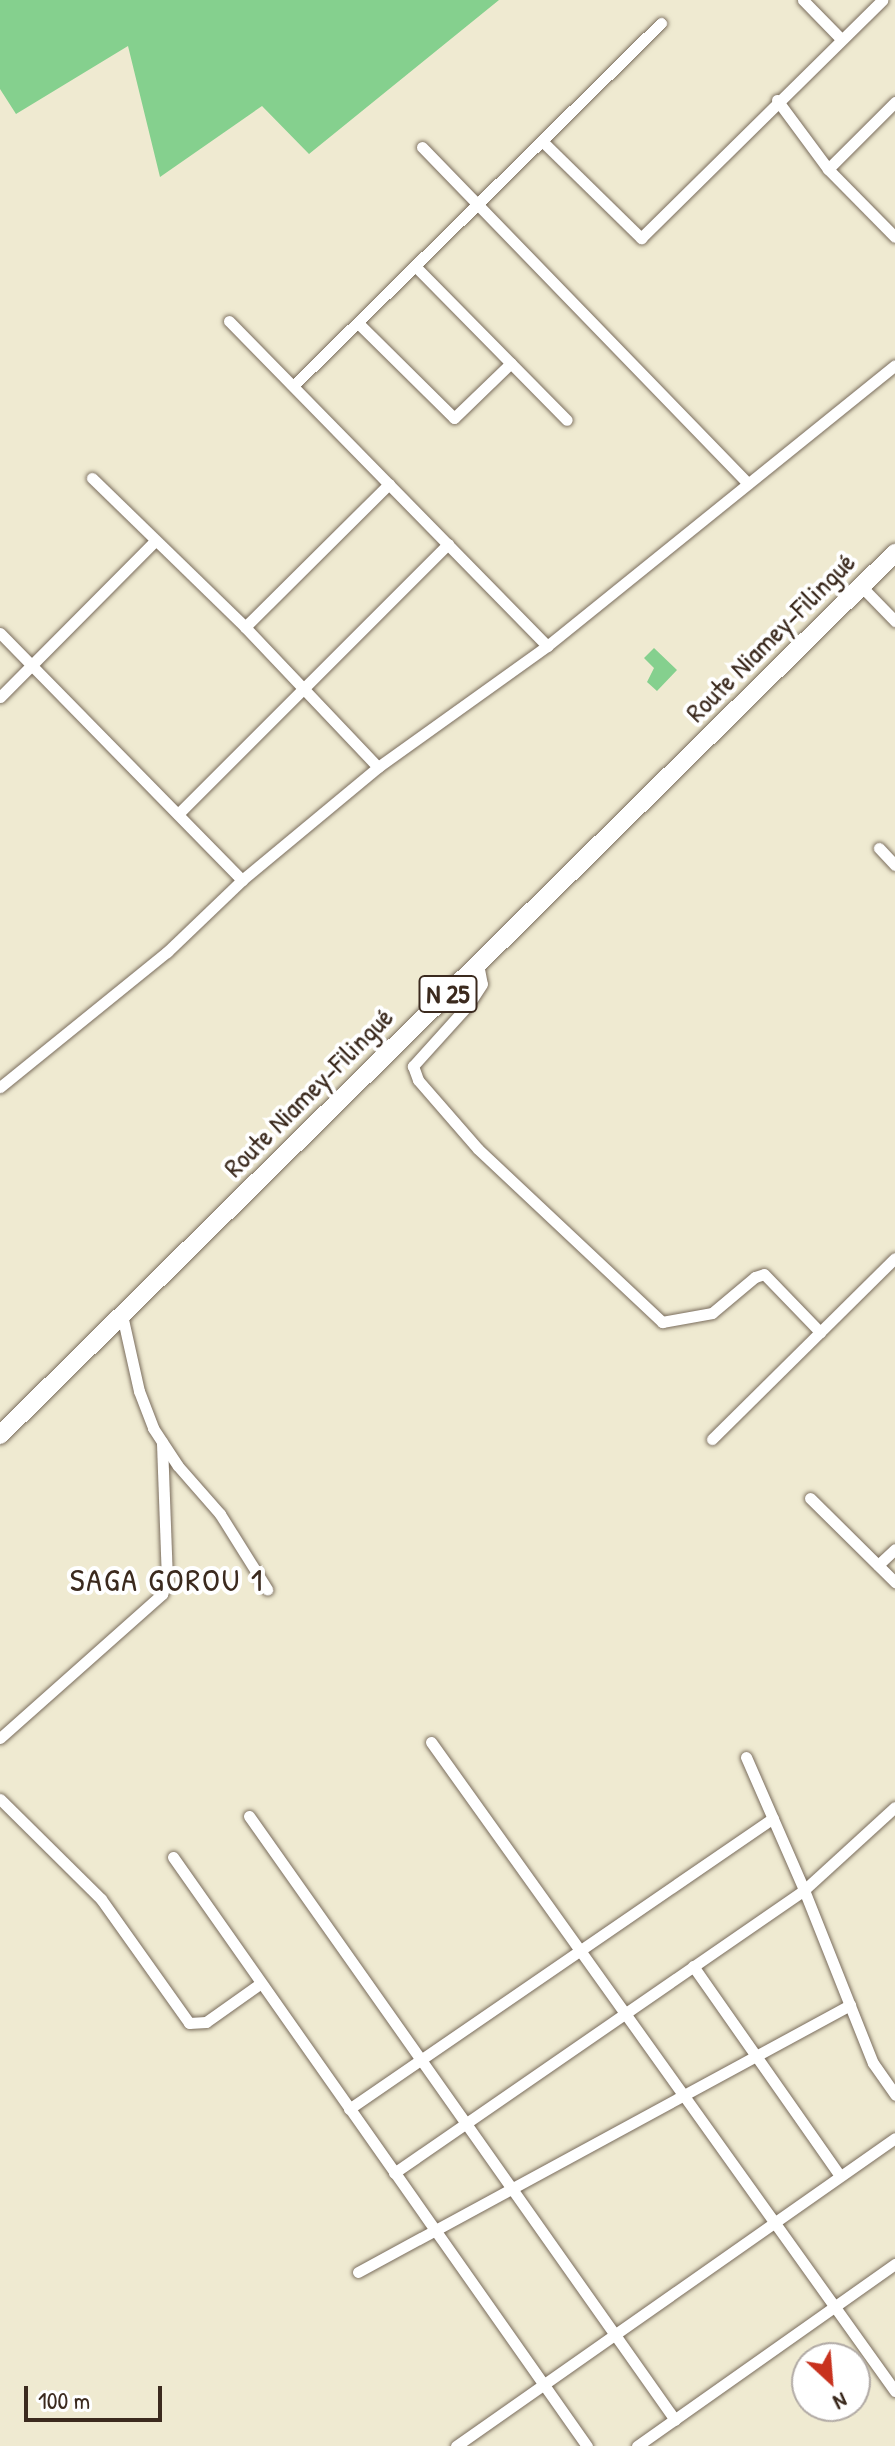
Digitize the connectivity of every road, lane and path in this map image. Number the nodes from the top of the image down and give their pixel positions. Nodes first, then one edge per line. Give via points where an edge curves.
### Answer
1 (803, 0) edge
2 (882, 0) edge
3 (661, 23) dead end
4 (841, 39) junction
5 (777, 100) junction
6 (895, 102) edge
7 (542, 141) junction
8 (422, 147) dead end
9 (828, 169) junction
10 (478, 204) junction
11 (895, 237) edge
12 (415, 266) junction
13 (229, 321) dead end
14 (358, 323) junction
15 (511, 363) junction
16 (895, 365) edge
17 (293, 386) junction
18 (567, 420) dead end
19 (92, 478) dead end
20 (748, 483) junction
21 (389, 484) junction
22 (155, 541) junction
23 (448, 544) junction
24 (895, 553) edge
25 (861, 586) junction
26 (895, 621) edge
27 (245, 627) junction
28 (0, 633) edge
29 (547, 646) junction
30 (31, 665) junction
31 (302, 687) junction
32 (0, 697) edge
33 (378, 767) junction
34 (178, 814) junction
35 (879, 848) dead end
36 (895, 865) edge
37 (242, 880) junction
38 (478, 964) junction
39 (0, 1087) edge
40 (895, 1258) edge
41 (122, 1315) junction
42 (820, 1332) junction
43 (3, 1425) edge
44 (712, 1439) dead end
45 (162, 1442) junction
46 (810, 1498) dead end
47 (895, 1549) edge
48 (878, 1565) junction
49 (895, 1582) edge
50 (267, 1589) dead end
51 (0, 1738) edge
52 (431, 1742) dead end
53 (746, 1757) dead end
54 (0, 1799) edge
55 (895, 1807) edge
56 (249, 1816) dead end
57 (773, 1818) junction
58 (173, 1857) dead end
59 (804, 1890) junction
60 (580, 1951) junction
61 (693, 1966) junction
62 (261, 1983) junction
63 (850, 2005) junction
64 (625, 2014) junction
65 (756, 2056) junction
66 (421, 2060) junction
67 (683, 2095) junction
68 (895, 2095) edge
69 (349, 2109) junction
70 (466, 2123) junction
71 (895, 2138) edge
72 (394, 2173) junction
73 (840, 2176) junction
74 (512, 2189) junction
75 (774, 2222) junction
76 (435, 2231) junction
77 (895, 2264) edge
78 (358, 2272) dead end
79 (834, 2307) junction
80 (615, 2335) junction
81 (544, 2385) junction
82 (895, 2391) edge
83 (675, 2420) junction
84 (456, 2446) edge
85 (587, 2446) edge
86 (637, 2446) edge

1 - 4 street
2 - 4 street
3 - 7 street
4 - 5 street
5 - 7 street via 641,238
5 - 9 street
6 - 9 street
7 - 10 street
8 - 10 street
9 - 11 street
10 - 12 street
10 - 20 street
12 - 14 street
12 - 15 street
13 - 17 street
14 - 15 street via 454,418
14 - 17 street
15 - 18 street
16 - 20 street
17 - 21 street
19 - 22 street
20 - 29 street
21 - 23 street
21 - 27 street
22 - 27 street
22 - 30 street
23 - 29 street
23 - 31 street
24 - 25 main road, Route Niamey-Filingué / N 25
25 - 26 street
25 - 38 main road, Route Niamey-Filingué / N 25
27 - 31 street
28 - 30 street
29 - 33 street
30 - 32 street
30 - 34 street
31 - 33 street
31 - 34 street
33 - 37 street
34 - 37 street
35 - 36 street
37 - 39 street via 167,952
38 - 41 main road, Route Niamey-Filingué / N 25
38 - 42 street via 482,984 413,1066 418,1080 478,1149 662,1322 712,1313 764,1274
40 - 42 street
41 - 43 main road, Route Niamey-Filingué / N 25
41 - 45 street via 139,1391
42 - 44 street
45 - 50 street via 220,1514
45 - 51 street via 167,1580 162,1594
46 - 48 street
47 - 48 street
48 - 49 street
52 - 60 street
53 - 57 street
54 - 62 street via 101,1899 189,2023 206,2022
55 - 59 street
56 - 66 street
57 - 59 street
57 - 60 street
58 - 62 street
59 - 61 street
59 - 63 street
60 - 64 street
60 - 66 street
61 - 64 street
61 - 65 street
62 - 69 street
63 - 65 street
63 - 68 street via 873,2063
64 - 67 street
64 - 70 street
65 - 67 street
65 - 73 street
66 - 69 street
66 - 70 street
67 - 74 street
67 - 75 street
69 - 72 street
70 - 72 street
70 - 74 street
71 - 73 street
72 - 76 street
73 - 75 street
74 - 76 street
74 - 80 street
75 - 79 street
75 - 80 street
76 - 78 street
76 - 81 street
77 - 79 street
79 - 82 street
79 - 83 street
80 - 81 street
80 - 83 street
81 - 84 street
81 - 85 street
83 - 86 street

